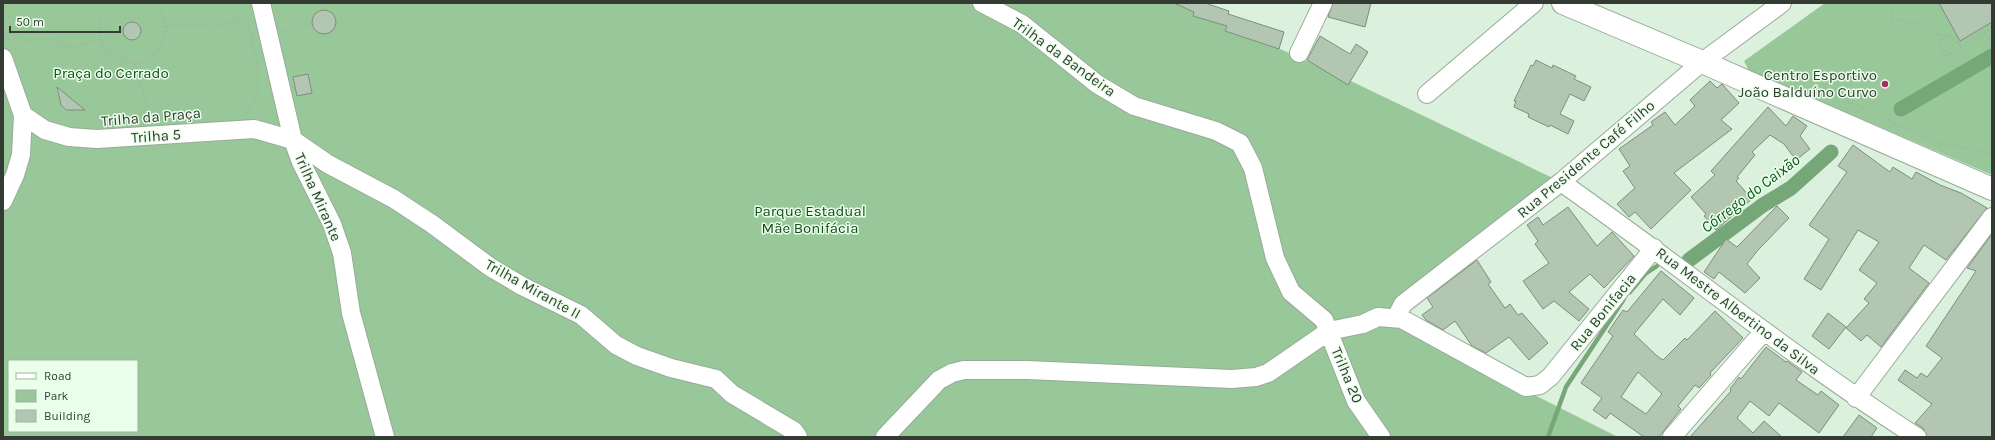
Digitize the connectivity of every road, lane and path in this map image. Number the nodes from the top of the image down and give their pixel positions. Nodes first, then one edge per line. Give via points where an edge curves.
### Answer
1 (112, 3) edge
2 (152, 3) edge
3 (982, 3) edge
4 (1323, 3) edge
5 (1534, 3) edge
6 (1562, 3) edge
7 (1782, 3) edge
8 (1890, 3) edge
9 (253, 7) edge
10 (246, 15) junction
11 (3, 24) edge
12 (312, 25) dead end
13 (166, 27) junction
14 (1992, 28) edge
15 (1984, 32) junction
16 (268, 34) junction
17 (1948, 36) junction
18 (101, 39) junction
19 (1992, 45) edge
20 (1963, 46) junction
21 (1299, 53) dead end
22 (8, 54) edge
23 (1946, 56) junction
24 (1940, 60) dead end
25 (1702, 62) junction
26 (135, 64) junction
27 (1823, 89) dead end
28 (1427, 94) dead end
29 (23, 116) junction
30 (242, 118) dead end
31 (148, 123) dead end
32 (293, 140) junction
33 (1992, 155) edge
34 (1561, 182) junction
35 (1992, 189) edge
36 (3, 201) edge
37 (1992, 217) edge
38 (1654, 248) junction
39 (1402, 319) junction
40 (1329, 331) junction
41 (1764, 331) junction
42 (1856, 398) junction
43 (385, 437) edge
44 (798, 437) edge
45 (885, 437) edge
46 (1381, 437) edge
47 (1672, 437) edge
48 (1917, 437) edge

1 - 18 path via 102,15 99,32
2 - 13 path via 161,10
3 - 40 street, Trilha da Bandeira via 1022,24 1097,84 1134,106 1216,131 1240,143 1253,168 1278,265 1291,292 1324,320
4 - 21 street
5 - 28 street
6 - 25 street
7 - 25 street, Rua Presidente Café Filho
8 - 17 path via 1892,19 1919,24 1934,34
9 - 10 path
9 - 16 street, Trilha Mirante
10 - 13 path via 216,27 181,24
10 - 30 path via 259,90 250,109
11 - 22 path
12 - 16 path
13 - 26 path via 163,45 152,58
14 - 15 path
15 - 19 path
15 - 20 path
16 - 32 street, Trilha Mirante
17 - 20 path
17 - 23 path via 1939,43
18 - 22 path via 73,47 49,38 40,38
18 - 26 path via 105,49 118,60
20 - 23 path
22 - 29 street
23 - 24 path
25 - 34 street, Rua Presidente Café Filho
25 - 35 street
26 - 31 path via 146,101
27 - 33 path via 1933,142
29 - 32 street, Trilha 5 via 45,130 69,137 90,139 254,129
29 - 36 street via 21,155
32 - 43 street, Trilha Mirante via 301,162 332,224 342,253 351,313
32 - 44 street, Trilha Mirante II via 328,164 394,199 490,267 581,315 616,345 637,356 671,368 716,379 732,394 794,431
34 - 38 street, Rua Mestre Albertino da Silva
34 - 39 street, Rua Presidente Café Filho via 1403,304 1399,312
37 - 42 street
38 - 39 street, Rua Bonifacia via 1551,376 1540,385 1526,387
38 - 41 street, Rua Mestre Albertino da Silva
39 - 40 street via 1378,317 1363,324
40 - 45 street via 1279,367 1256,377 964,370 939,380
40 - 46 street, Trilha 20 via 1356,401
41 - 42 street, Rua Mestre Albertino da Silva
41 - 47 street
42 - 48 street, Rua Mestre Albertino da Silva

